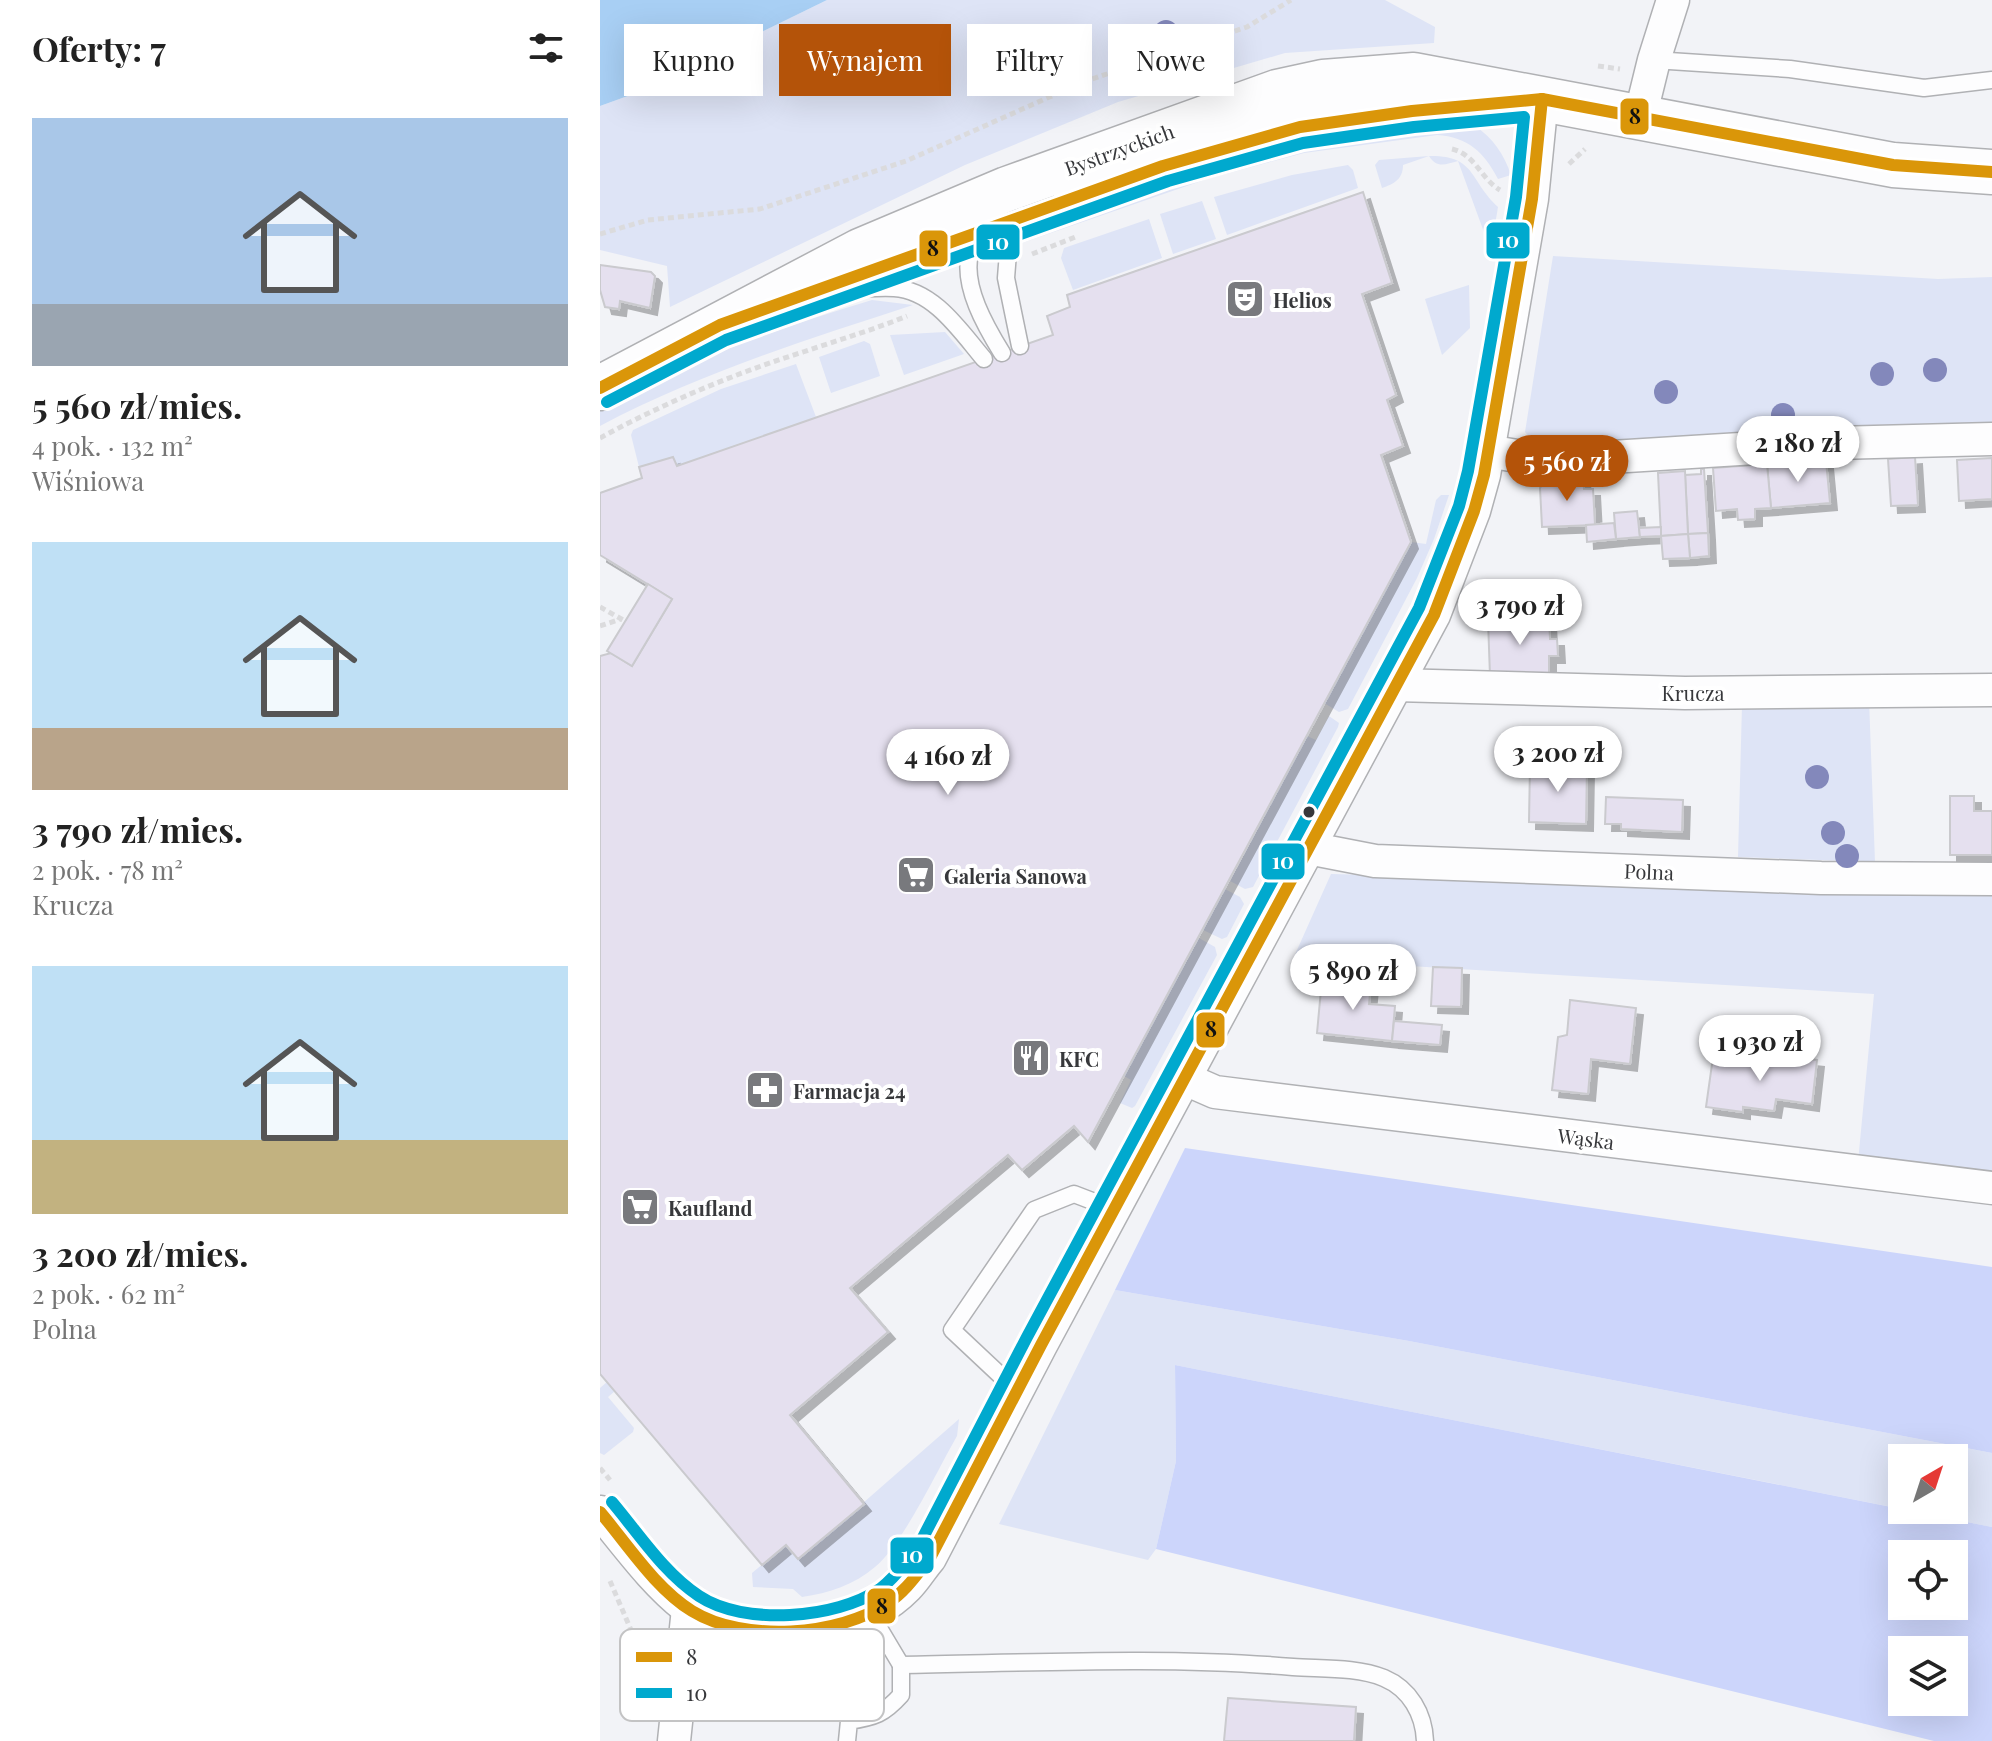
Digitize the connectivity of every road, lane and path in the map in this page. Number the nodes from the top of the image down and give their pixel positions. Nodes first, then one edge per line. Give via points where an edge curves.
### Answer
1 (1291, 0) edge
2 (1673, 0) edge
3 (1654, 60) junction
4 (1992, 80) edge
5 (1542, 99) junction
6 (1640, 117) junction
7 (1594, 144) dead end
8 (1444, 147) dead end
9 (1566, 167) dead end
10 (1992, 172) edge
11 (1532, 199) junction
12 (1015, 202) junction
13 (1092, 230) dead end
14 (600, 234) edge
15 (995, 247) junction
16 (820, 291) junction
17 (929, 300) junction
18 (720, 325) junction
19 (1020, 346) dead end
20 (1002, 353) dead end
21 (984, 359) dead end
22 (600, 388) edge
23 (600, 438) edge
24 (1992, 439) edge
25 (1487, 451) junction
26 (600, 607) edge
27 (600, 626) edge
28 (1395, 685) junction
29 (1992, 690) edge
30 (1308, 848) junction
31 (1992, 879) edge
32 (1183, 1078) junction
33 (1992, 1188) edge
34 (1113, 1209) junction
35 (1017, 1391) junction
36 (600, 1512) edge
37 (608, 1576) dead end
38 (688, 1609) junction
39 (870, 1613) junction
40 (631, 1629) edge
41 (686, 1629) edge
42 (756, 1629) edge
43 (819, 1629) edge
44 (880, 1629) edge
45 (884, 1636) edge
46 (901, 1665) junction
47 (884, 1711) edge
48 (676, 1721) edge
49 (849, 1721) edge
50 (674, 1741) edge
51 (847, 1741) edge
52 (1425, 1741) edge

1 - 14 path via 1247,27 1083,82 906,161 760,209 648,220
2 - 3 street
3 - 4 lane via 1790,69 1924,88
3 - 6 street
5 - 6 street, Bystrzyckich
5 - 11 street
5 - 12 street, Bystrzyckich via 1300,127
6 - 10 street, Bystrzyckich via 1893,165
7 - 9 path
8 - 11 path via 1463,152 1497,189
11 - 25 street
12 - 15 street, Bystrzyckich
12 - 18 street, Bystrzyckich via 860,251
13 - 15 path
15 - 16 street, Bystrzyckich
15 - 19 lane
15 - 20 lane via 970,255 971,279 980,317
16 - 17 lane via 898,288
16 - 18 street, Bystrzyckich
17 - 21 lane
17 - 23 path via 924,309 867,333 717,383
18 - 22 street, Bystrzyckich
24 - 25 street via 1547,461
25 - 28 street via 1474,511 1434,615
26 - 27 path via 623,620
28 - 29 street, Krucza via 1685,693
28 - 30 street
30 - 31 street, Polna via 1375,861
30 - 32 street
32 - 33 street, Wąska via 1215,1092
32 - 34 street
34 - 35 street
34 - 35 lane via 1074,1194 1034,1210 952,1330
35 - 39 street via 930,1558 908,1586
36 - 38 street via 659,1583
37 - 40 path
38 - 41 street
38 - 42 street via 721,1624
39 - 43 street
39 - 44 lane
45 - 46 lane
46 - 47 lane via 901,1695
46 - 52 lane via 1252,1663 1362,1672 1383,1678 1408,1696 1422,1719
48 - 50 street
49 - 51 lane

